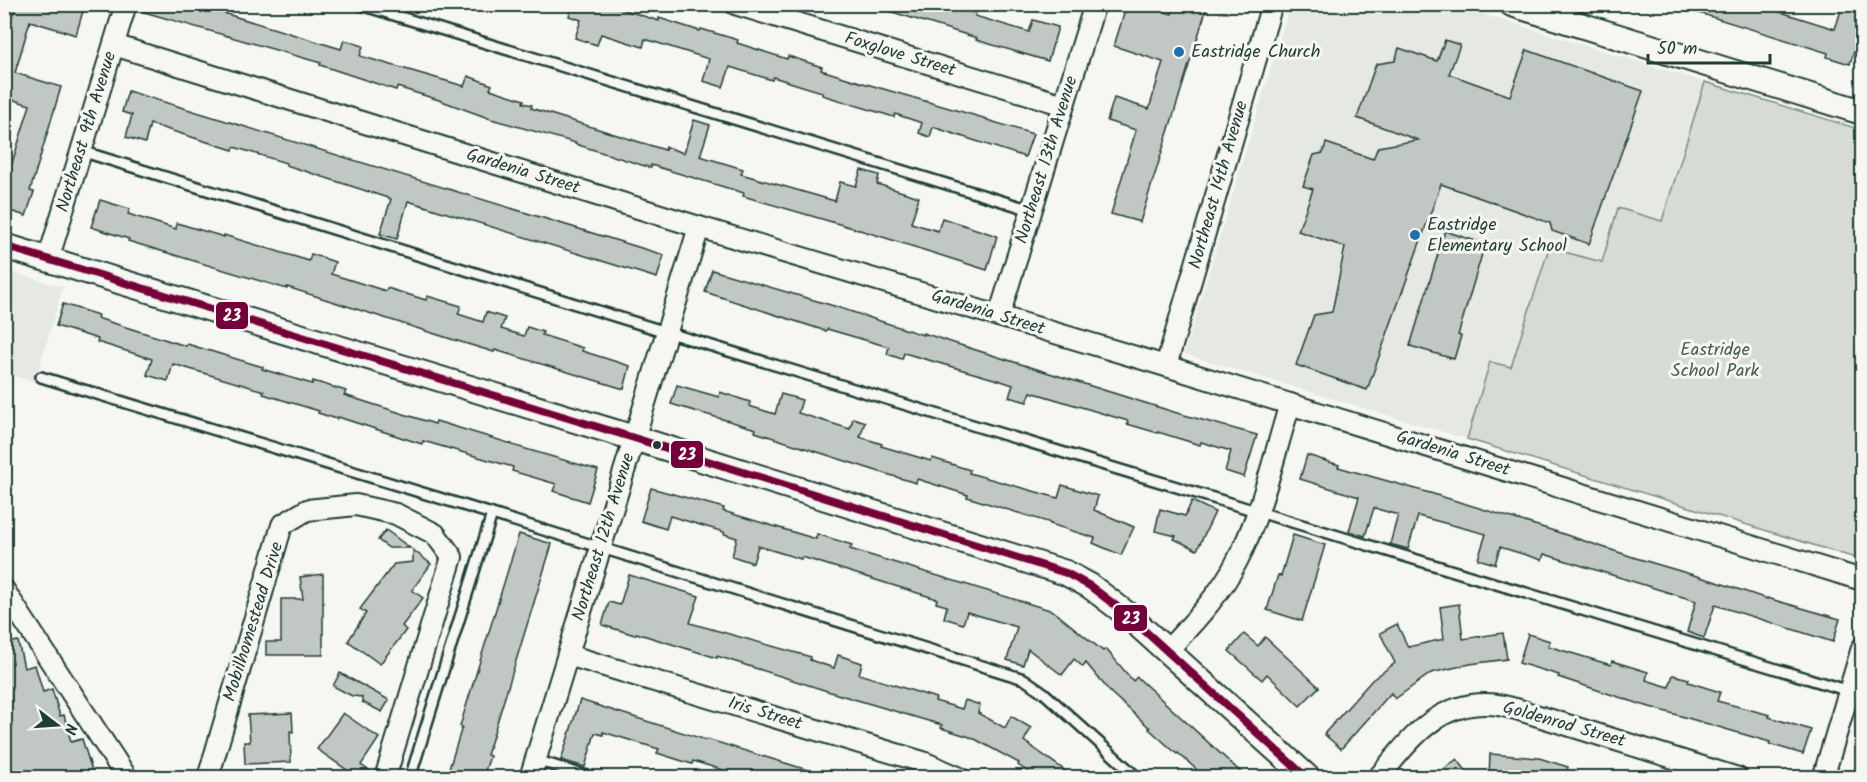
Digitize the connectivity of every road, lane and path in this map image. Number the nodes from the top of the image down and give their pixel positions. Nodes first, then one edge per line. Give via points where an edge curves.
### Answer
1 (8, 4) edge
2 (126, 4) edge
3 (358, 4) edge
4 (735, 4) edge
5 (1095, 4) edge
6 (1272, 4) edge
7 (1512, 4) edge
8 (4, 16) edge
9 (114, 45) junction
10 (1064, 105) junction
11 (1863, 112) edge
12 (81, 151) junction
13 (1031, 210) junction
14 (699, 227) junction
15 (4, 246) edge
16 (48, 260) junction
17 (999, 316) junction
18 (666, 332) junction
19 (1166, 366) junction
20 (40, 377) dead end
21 (1290, 404) junction
22 (634, 438) junction
23 (1258, 510) junction
24 (492, 514) junction
25 (600, 549) junction
26 (1863, 580) edge
27 (4, 590) edge
28 (1863, 648) edge
29 (1167, 651) junction
30 (568, 655) junction
31 (1856, 693) edge
32 (533, 769) edge
33 (127, 777) edge
34 (207, 777) edge
35 (385, 777) edge
36 (410, 777) edge
37 (593, 777) edge
38 (960, 777) edge
39 (1138, 777) edge
40 (1308, 777) edge
41 (1378, 777) edge
42 (1738, 777) edge
43 (1823, 777) edge

1 - 8 lane
2 - 9 street, Northeast 9th Avenue
3 - 13 lane
4 - 10 street, Foxglove Street
5 - 10 street, Northeast 13th Avenue
6 - 19 street, Northeast 14th Avenue
7 - 11 street
9 - 12 street, Northeast 9th Avenue
9 - 14 street, Gardenia Street
10 - 13 street, Northeast 13th Avenue
12 - 16 street, Northeast 9th Avenue
12 - 18 lane
13 - 17 street, Northeast 13th Avenue
14 - 17 street, Gardenia Street
14 - 18 street, Northeast 12th Avenue
15 - 16 street
16 - 22 street
17 - 19 street, Gardenia Street
18 - 22 street, Northeast 12th Avenue
18 - 23 lane
19 - 21 street, Gardenia Street
20 - 24 lane
21 - 23 street
21 - 26 street, Gardenia Street
22 - 25 street, Northeast 12th Avenue
22 - 29 street via 1065,573 1109,600
23 - 29 street via 1250,535 1224,584
23 - 31 lane
24 - 25 lane
24 - 36 lane
25 - 30 street, Northeast 12th Avenue
25 - 39 lane via 1024,679
27 - 33 street
28 - 31 street
29 - 40 street
30 - 32 street, Northeast 12th Avenue
30 - 38 street, Iris Street via 923,762
31 - 43 street
32 - 37 lane
34 - 35 street, Mobilhomestead Drive via 282,525 307,510 356,505 396,514 435,534 452,557
41 - 42 street, Goldenrod Street via 1414,735 1435,718 1469,704 1516,709

